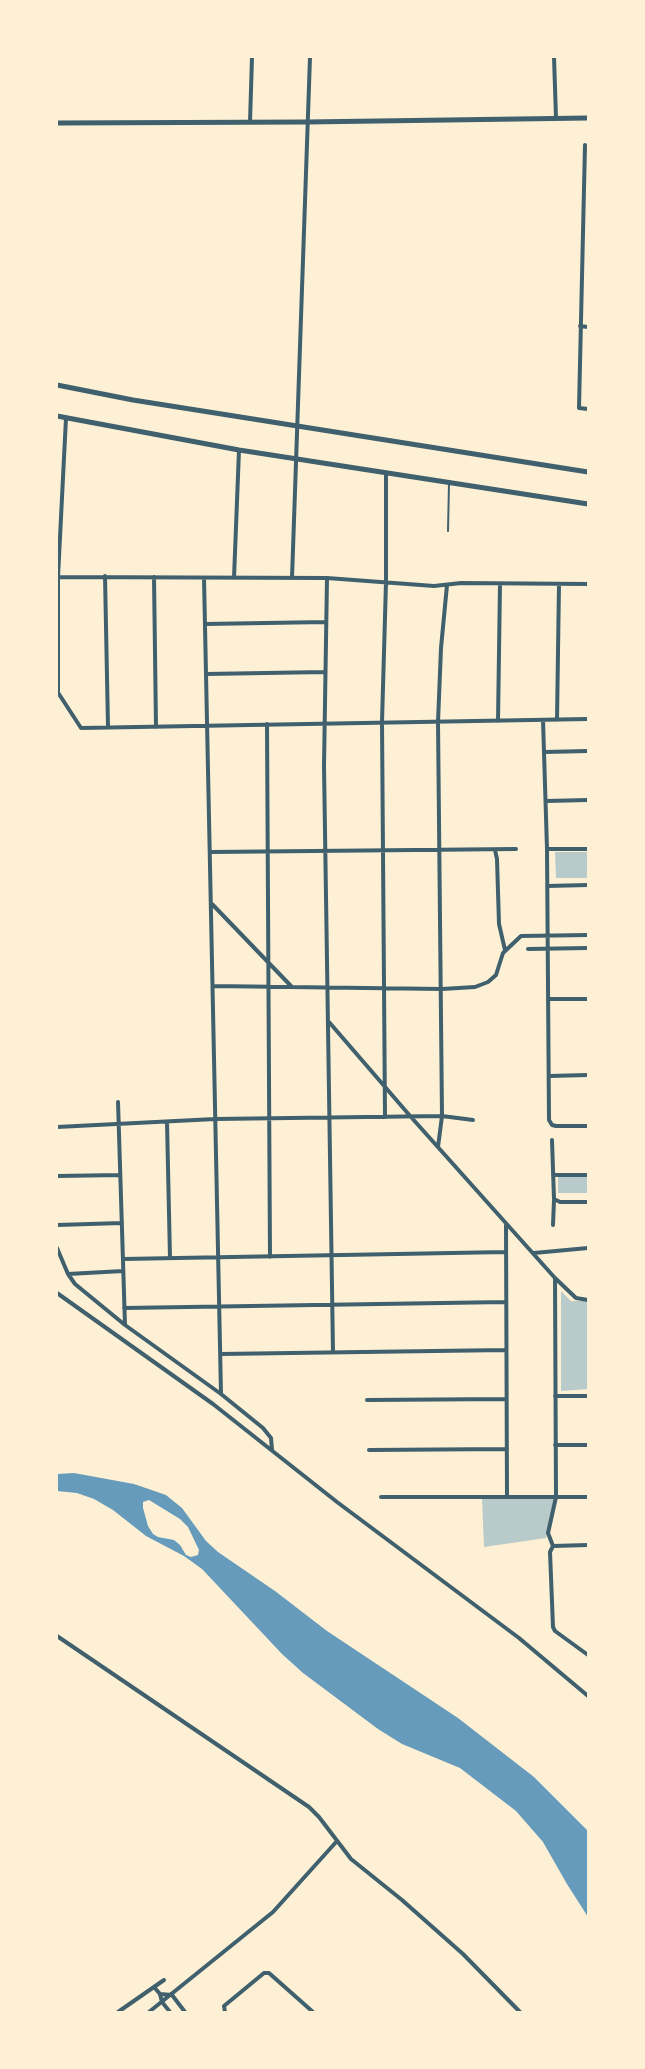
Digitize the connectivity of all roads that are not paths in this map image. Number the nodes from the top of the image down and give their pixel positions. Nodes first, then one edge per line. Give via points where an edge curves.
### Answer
1 (252, 57) edge
2 (310, 57) edge
3 (554, 57) edge
4 (556, 118) junction
5 (588, 118) edge
6 (250, 122) junction
7 (307, 122) junction
8 (57, 123) edge
9 (585, 145) dead end
10 (586, 168) edge
11 (580, 326) junction
12 (588, 327) edge
13 (57, 385) edge
14 (588, 409) edge
15 (57, 416) edge
16 (66, 418) junction
17 (298, 427) junction
18 (238, 450) junction
19 (296, 457) junction
20 (386, 472) junction
21 (588, 472) edge
22 (449, 482) junction
23 (588, 504) edge
24 (448, 531) dead end
25 (105, 576) junction
26 (58, 577) edge
27 (154, 577) junction
28 (204, 578) junction
29 (234, 578) junction
30 (292, 578) junction
31 (327, 578) junction
32 (386, 582) junction
33 (500, 584) junction
34 (559, 584) junction
35 (588, 584) edge
36 (447, 585) junction
37 (326, 622) junction
38 (205, 624) junction
39 (325, 672) junction
40 (206, 674) junction
41 (58, 691) edge
42 (588, 719) edge
43 (543, 720) junction
44 (557, 720) junction
45 (498, 721) junction
46 (382, 722) junction
47 (438, 722) junction
48 (324, 723) junction
49 (267, 724) junction
50 (207, 725) junction
51 (156, 726) junction
52 (108, 727) junction
53 (588, 751) edge
54 (544, 752) junction
55 (546, 801) junction
56 (588, 801) edge
57 (516, 849) dead end
58 (547, 849) junction
59 (588, 849) edge
60 (495, 850) junction
61 (438, 851) junction
62 (211, 852) junction
63 (268, 852) junction
64 (326, 852) junction
65 (383, 852) junction
66 (588, 885) edge
67 (547, 886) junction
68 (212, 904) junction
69 (548, 935) junction
70 (588, 935) edge
71 (588, 948) edge
72 (528, 949) dead end
73 (548, 949) junction
74 (505, 951) junction
75 (268, 962) junction
76 (213, 986) junction
77 (268, 987) junction
78 (292, 987) junction
79 (327, 988) junction
80 (384, 988) junction
81 (442, 989) junction
82 (548, 999) junction
83 (588, 999) edge
84 (328, 1021) junction
85 (588, 1075) edge
86 (549, 1076) junction
87 (385, 1085) junction
88 (118, 1102) dead end
89 (442, 1116) junction
90 (385, 1117) junction
91 (411, 1117) junction
92 (329, 1118) junction
93 (215, 1119) junction
94 (269, 1119) junction
95 (473, 1120) dead end
96 (167, 1122) junction
97 (119, 1124) junction
98 (588, 1126) edge
99 (57, 1127) edge
100 (552, 1140) dead end
101 (438, 1148) junction
102 (120, 1175) junction
103 (553, 1175) junction
104 (588, 1175) edge
105 (57, 1176) edge
106 (554, 1200) junction
107 (588, 1202) edge
108 (122, 1223) junction
109 (506, 1224) junction
110 (57, 1225) edge
111 (554, 1225) dead end
112 (57, 1248) edge
113 (588, 1248) edge
114 (506, 1252) junction
115 (533, 1253) junction
116 (331, 1256) junction
117 (270, 1257) junction
118 (170, 1258) junction
119 (217, 1258) junction
120 (123, 1259) junction
121 (123, 1271) junction
122 (68, 1274) junction
123 (555, 1278) junction
124 (57, 1293) edge
125 (588, 1300) edge
126 (506, 1302) junction
127 (332, 1304) junction
128 (218, 1306) junction
129 (124, 1308) junction
130 (125, 1324) junction
131 (506, 1350) junction
132 (333, 1352) junction
133 (220, 1354) junction
134 (221, 1394) junction
135 (555, 1396) junction
136 (588, 1396) edge
137 (506, 1399) junction
138 (367, 1400) dead end
139 (555, 1445) junction
140 (588, 1445) edge
141 (507, 1449) junction
142 (272, 1450) junction
143 (369, 1450) dead end
144 (381, 1497) dead end
145 (507, 1497) junction
146 (556, 1497) junction
147 (588, 1497) edge
148 (588, 1545) edge
149 (553, 1546) junction
150 (57, 1636) edge
151 (588, 1655) edge
152 (588, 1696) edge
153 (337, 1841) junction
154 (164, 1980) dead end
155 (154, 1987) junction
156 (160, 1994) junction
157 (172, 1995) junction
158 (162, 2002) junction
159 (118, 2012) edge
160 (149, 2012) edge
161 (170, 2012) edge
162 (185, 2012) edge
163 (225, 2012) edge
164 (313, 2012) edge
165 (520, 2012) edge

1 - 6 street
2 - 7 street
3 - 4 street
4 - 5 street
4 - 7 street
6 - 7 street
6 - 8 street
7 - 17 street
9 - 10 street
10 - 11 street
11 - 12 street
11 - 14 street via 579,408
13 - 17 street
15 - 16 street
16 - 18 street
16 - 26 street
17 - 19 street
17 - 21 street
18 - 19 street
18 - 29 street
19 - 20 street
19 - 30 street
20 - 22 street
20 - 32 street
22 - 23 street
22 - 24 lane
25 - 26 street
25 - 27 street
25 - 52 street
26 - 41 street
27 - 28 street
27 - 51 street
28 - 29 street
28 - 38 street
29 - 30 street
30 - 31 street
31 - 32 street
31 - 37 street
32 - 36 street
32 - 46 street
33 - 34 street
33 - 36 street
33 - 45 street
34 - 35 street
34 - 44 street
36 - 47 street
37 - 38 street
37 - 39 street
38 - 40 street
39 - 40 street
39 - 48 street
40 - 50 street
41 - 52 street via 81,728
42 - 44 street
43 - 44 street
43 - 45 street
43 - 54 street
45 - 47 street
46 - 47 street
46 - 48 street
46 - 65 street
47 - 61 street
48 - 49 street
48 - 64 street
49 - 50 street
49 - 63 street
50 - 51 street
50 - 62 street
51 - 52 street
53 - 54 street
54 - 55 street
55 - 56 street
55 - 58 street
57 - 60 street
58 - 59 street
58 - 67 street
60 - 61 street
60 - 74 street via 499,924
61 - 65 street
61 - 81 street
62 - 63 street
62 - 68 street
63 - 64 street
63 - 75 street
64 - 65 street
64 - 79 street
65 - 80 street
66 - 67 street
67 - 69 street
68 - 75 street
68 - 76 street
69 - 70 street
69 - 73 street
69 - 74 street via 520,936
71 - 73 street
72 - 73 street
73 - 82 street
74 - 81 street via 499,970 488,982
75 - 77 street
75 - 78 street
76 - 77 street
76 - 93 street
77 - 78 street
77 - 94 street
78 - 79 street
79 - 80 street
79 - 84 street
80 - 81 street
80 - 87 street
81 - 89 street
82 - 83 street
82 - 86 street
84 - 87 street
84 - 92 street
85 - 86 street
86 - 98 street via 550,1123
87 - 90 street
87 - 91 street
88 - 97 street
89 - 91 street
89 - 95 street
89 - 101 street
90 - 91 street
90 - 92 street
91 - 101 street
92 - 94 street
92 - 116 street
93 - 94 street
93 - 96 street
93 - 119 street
94 - 117 street
96 - 97 street
96 - 118 street
97 - 99 street
97 - 102 street
100 - 103 street
101 - 109 street
102 - 105 street
102 - 108 street
103 - 104 street
103 - 106 street
106 - 107 street
106 - 111 street
108 - 110 street
108 - 120 street
109 - 114 street
109 - 115 street
112 - 122 street
113 - 115 street
114 - 116 street
114 - 126 street
115 - 123 street
116 - 117 street
116 - 127 street
117 - 119 street
118 - 119 street
118 - 120 street
119 - 128 street
120 - 121 street
121 - 122 street
121 - 129 street
122 - 130 street
123 - 125 street via 576,1298
123 - 135 street
124 - 142 street
126 - 127 street
126 - 131 street
127 - 128 street
127 - 132 street
128 - 129 street
128 - 133 street
129 - 130 street
130 - 134 street
131 - 132 street
131 - 137 street
132 - 133 street
133 - 134 street
134 - 142 street via 266,1431
135 - 136 street
135 - 139 street
137 - 138 street
137 - 141 street
139 - 140 street
139 - 146 street
141 - 143 street
141 - 145 street
142 - 152 street via 519,1638
144 - 145 street
145 - 146 street
146 - 147 street
146 - 149 street via 548,1533
148 - 149 street
149 - 151 street via 553,1627
150 - 153 street via 309,1807
153 - 157 street via 273,1912
153 - 165 street via 351,1859 454,1946
154 - 155 street
155 - 156 street
155 - 159 street
156 - 157 street
156 - 158 street
157 - 158 street
157 - 162 street
158 - 160 street
158 - 161 street
163 - 164 street via 224,2006 264,1973 269,1973

